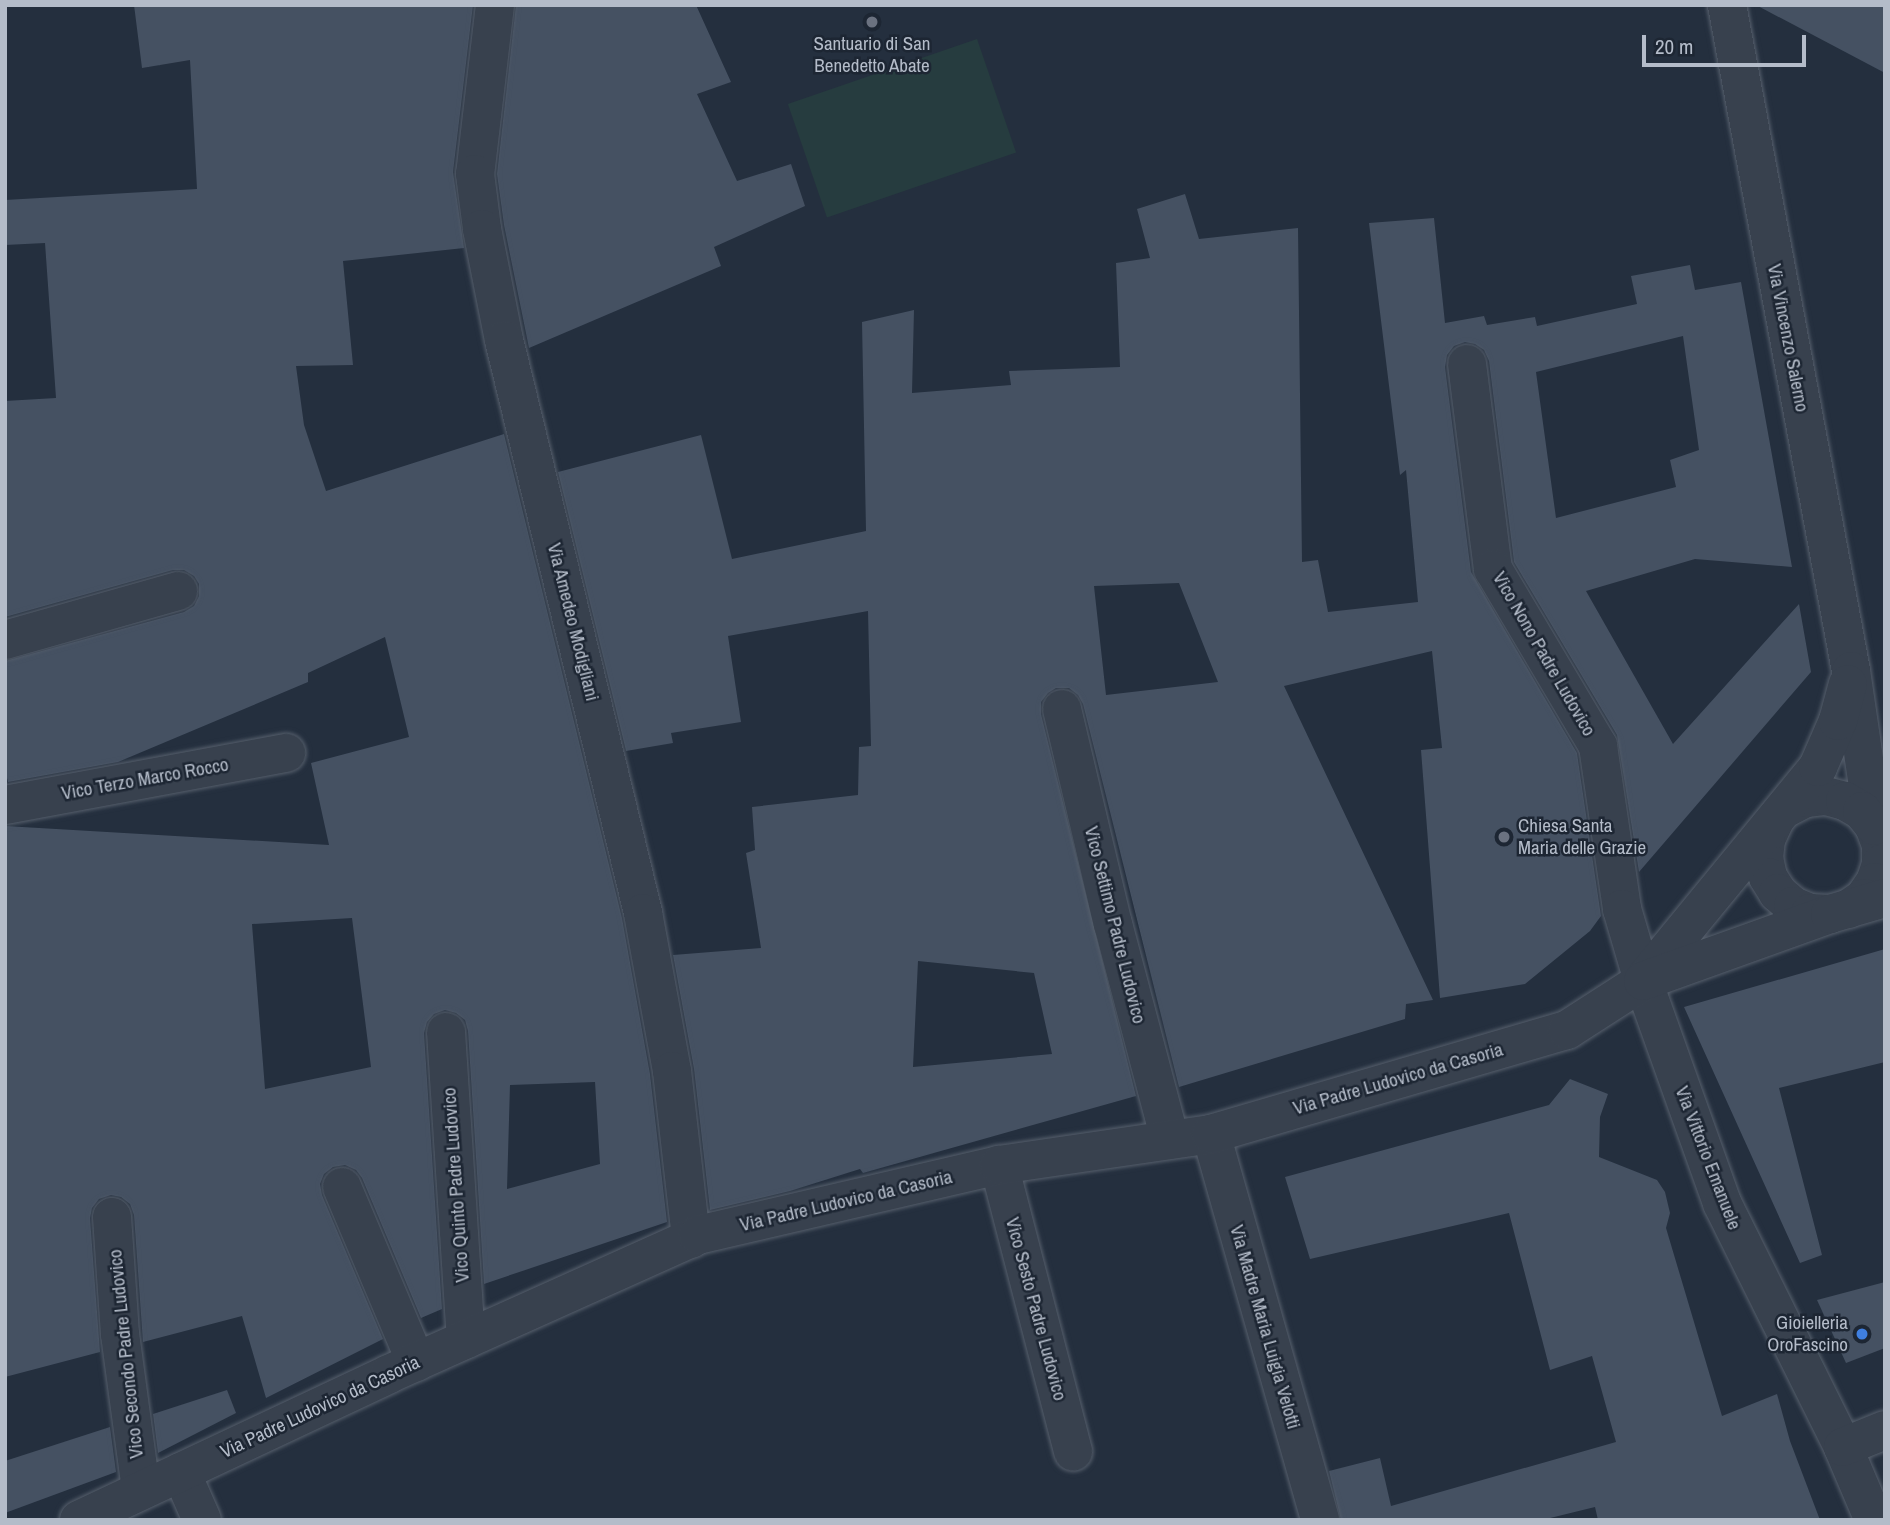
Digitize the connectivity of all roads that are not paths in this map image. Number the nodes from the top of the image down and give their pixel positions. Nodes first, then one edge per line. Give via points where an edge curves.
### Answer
1 (495, 5) edge
2 (1727, 5) edge
3 (1467, 364) dead end
4 (178, 590) dead end
5 (5, 640) edge
6 (1851, 671) junction
7 (1062, 709) dead end
8 (286, 753) dead end
9 (5, 805) edge
10 (1782, 814) junction
11 (1880, 840) edge
12 (1885, 898) edge
13 (1839, 911) junction
14 (1643, 981) junction
15 (446, 1032) dead end
16 (1211, 1134) junction
17 (1170, 1140) junction
18 (999, 1165) junction
19 (342, 1187) dead end
20 (112, 1217) dead end
21 (691, 1239) junction
22 (466, 1339) junction
23 (416, 1362) junction
24 (1885, 1430) edge
25 (1843, 1447) junction
26 (1073, 1452) dead end
27 (181, 1472) junction
28 (141, 1490) junction
29 (79, 1520) edge
30 (202, 1520) edge
31 (1320, 1520) edge
32 (1874, 1520) edge

1 - 21 street, Via Amedeo Modigliani via 475,174 482,229 504,340 643,913 672,1071
2 - 6 street, Via Vincenzo Salerno
3 - 14 street, Vico Nono Padre Ludovico via 1493,569 1598,746 1622,909
4 - 5 street
6 - 10 street via 1838,721 1818,767
6 - 11 street, Via Vincenzo Salerno
7 - 17 street, Vico Settimo Padre Ludovico
8 - 9 street, Vico Terzo Marco Rocco
10 - 11 street via 1806,798 1845,800 1862,811
10 - 13 street via 1766,839 1768,877 1793,906 1810,913
10 - 14 street
11 - 13 street via 1881,864 1875,882 1864,898
12 - 13 street
13 - 14 street
14 - 16 street, Via Padre Ludovico da Casoria via 1567,1030
14 - 25 street, Via Vittorio Emanuele via 1722,1203
15 - 22 street, Vico Quinto Padre Ludovico
16 - 17 street, Via Padre Ludovico da Casoria
16 - 31 street, Via Madre Maria Luigia Velotti
17 - 18 street, Via Padre Ludovico da Casoria
18 - 21 street, Via Padre Ludovico da Casoria
18 - 26 street, Vico Sesto Padre Ludovico
19 - 23 street
20 - 28 street, Vico Secondo Padre Ludovico via 120,1335
21 - 22 street, Via Padre Ludovico da Casoria
22 - 23 street, Via Padre Ludovico da Casoria
23 - 27 street, Via Padre Ludovico da Casoria
24 - 25 street
25 - 32 street, Via Vittorio Emanuele
27 - 28 street, Via Padre Ludovico da Casoria
27 - 30 street
28 - 29 street, Via Padre Ludovico da Casoria

